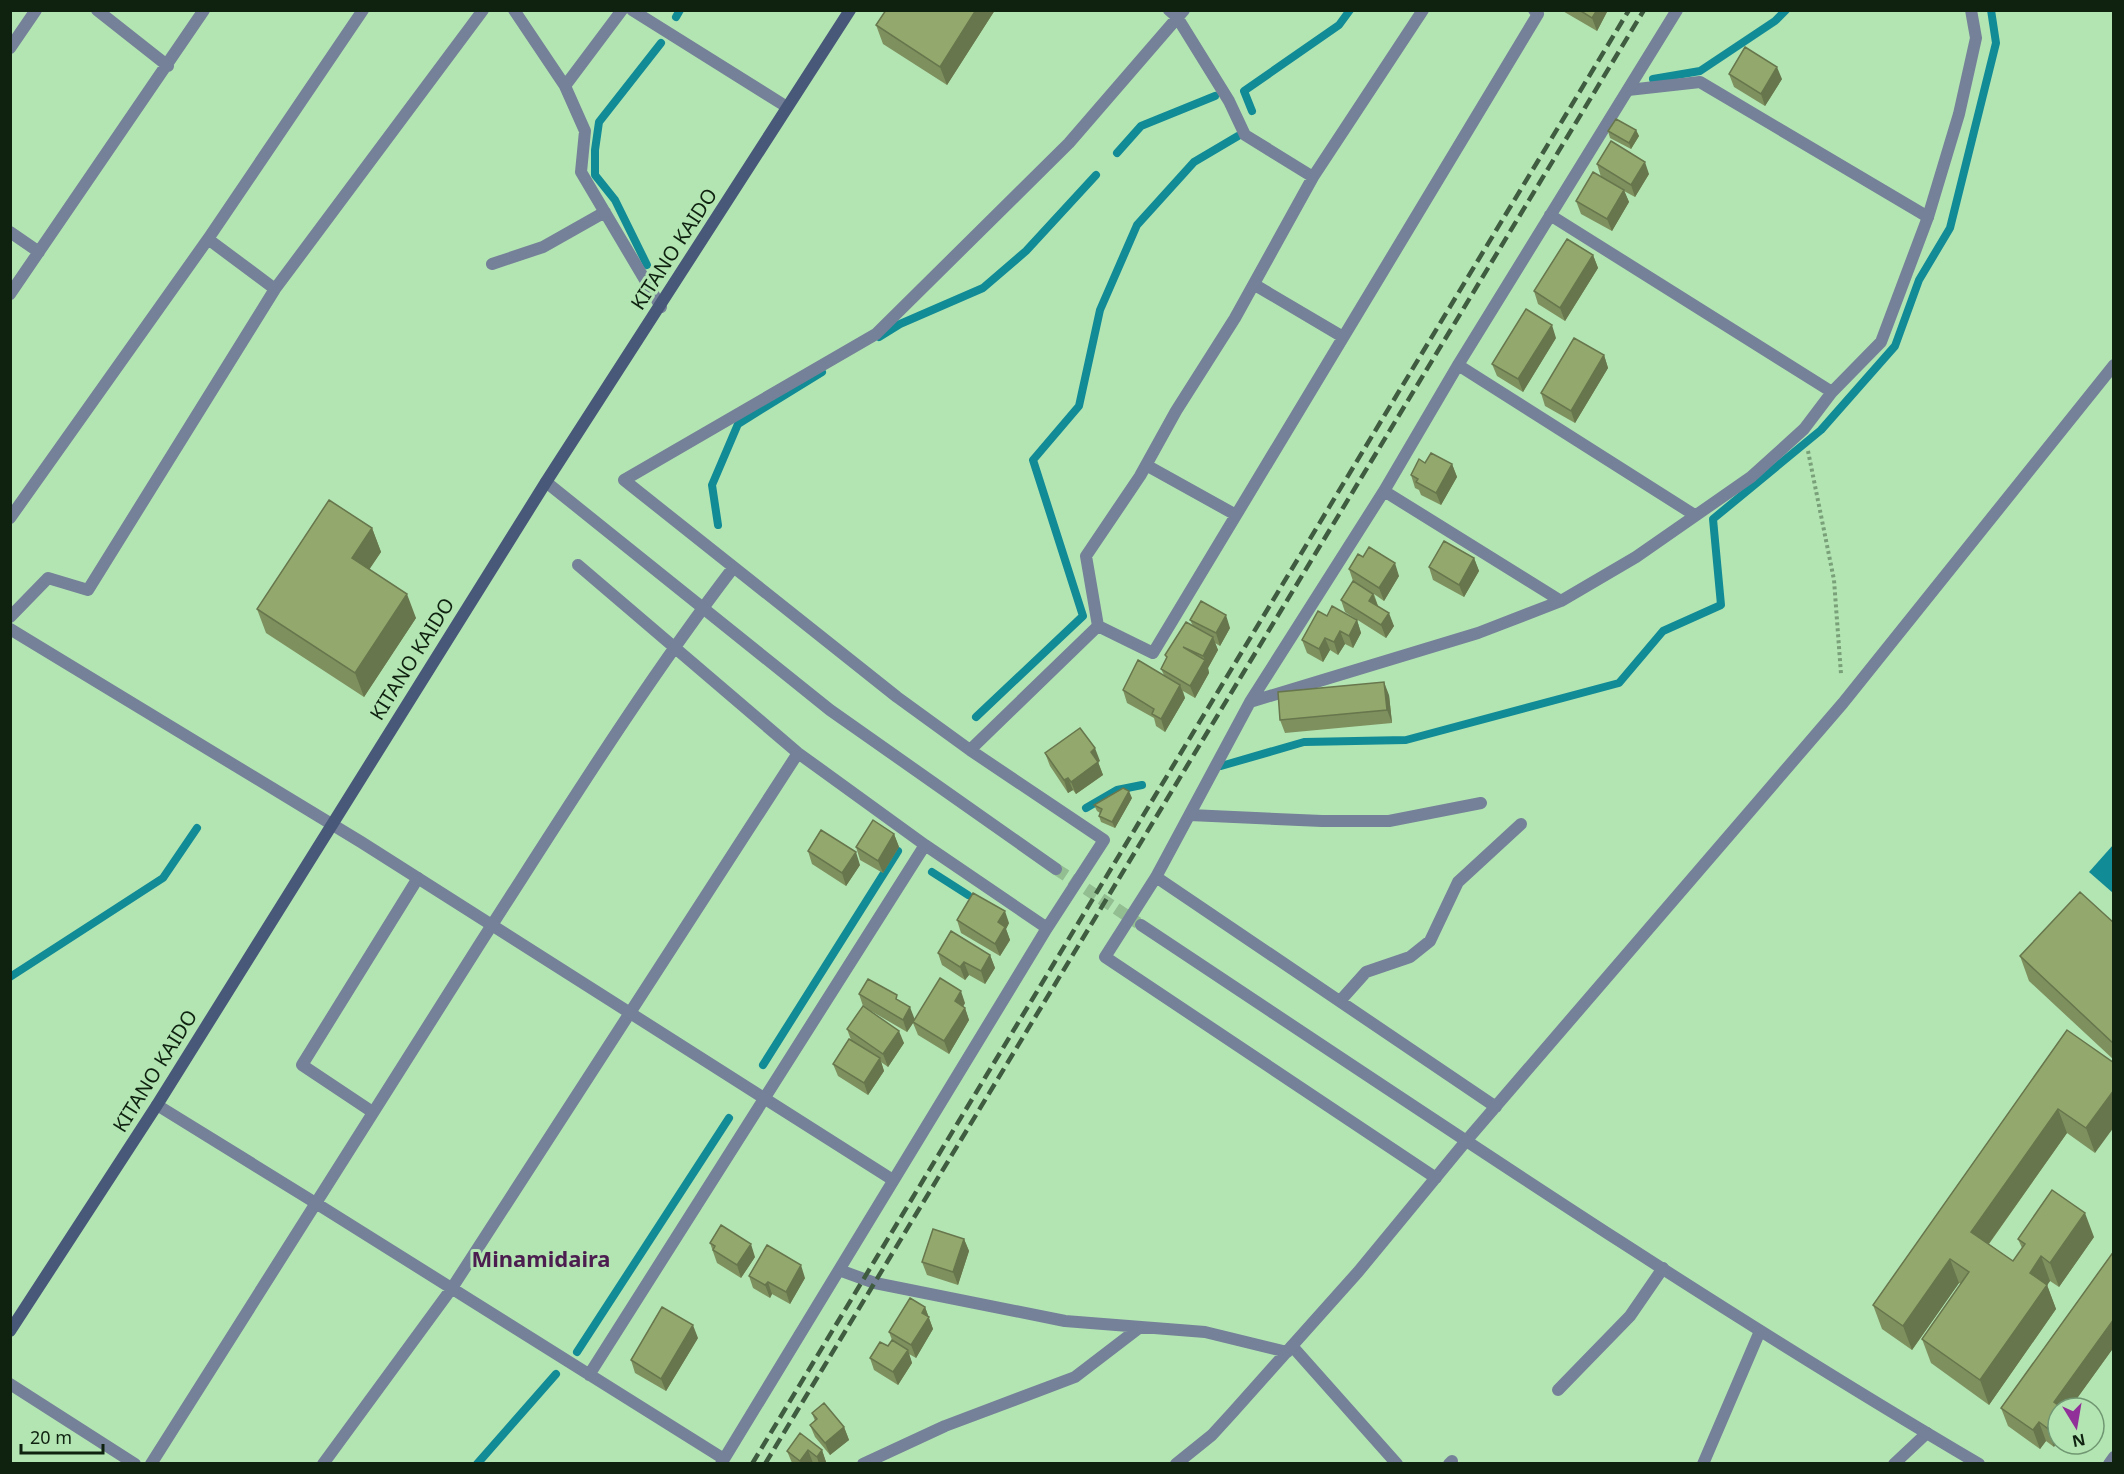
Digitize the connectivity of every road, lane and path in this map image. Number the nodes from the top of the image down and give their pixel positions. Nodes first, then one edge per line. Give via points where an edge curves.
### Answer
1 (36, 10) edge
2 (97, 10) edge
3 (204, 10) edge
4 (363, 10) edge
5 (483, 10) edge
6 (514, 10) edge
7 (622, 10) edge
8 (632, 10) edge
9 (849, 10) edge
10 (1423, 10) edge
11 (1534, 10) edge
12 (1677, 10) edge
13 (1971, 10) edge
14 (1177, 13) edge
15 (10, 48) edge
16 (168, 66) junction
17 (565, 86) junction
18 (1628, 90) junction
19 (787, 107) junction
20 (1313, 177) junction
21 (605, 212) junction
22 (1550, 215) junction
23 (1928, 217) junction
24 (10, 232) edge
25 (208, 238) junction
26 (39, 252) junction
27 (492, 264) dead end
28 (1255, 285) junction
29 (275, 289) junction
30 (10, 294) edge
31 (661, 306) junction
32 (1343, 337) junction
33 (1458, 365) junction
34 (2114, 365) edge
35 (1832, 392) junction
36 (1804, 429) junction
37 (1146, 465) junction
38 (546, 482) junction
39 (1384, 491) junction
40 (1236, 514) junction
41 (1693, 514) junction
42 (10, 518) edge
43 (578, 565) dead end
44 (733, 568) junction
45 (1561, 601) junction
46 (702, 609) junction
47 (10, 617) edge
48 (1098, 626) junction
49 (10, 629) edge
50 (673, 647) junction
51 (1250, 702) junction
52 (1843, 702) junction
53 (970, 750) junction
54 (798, 753) junction
55 (1480, 803) dead end
56 (1190, 815) junction
57 (333, 824) junction
58 (1521, 824) dead end
59 (925, 845) junction
60 (1056, 868) tunnel mouth
61 (1156, 877) junction
62 (418, 878) junction
63 (492, 925) junction
64 (1140, 925) tunnel mouth
65 (1047, 928) junction
66 (1340, 1000) junction
67 (628, 1012) junction
68 (765, 1098) junction
69 (157, 1105) junction
70 (1496, 1107) junction
71 (371, 1111) junction
72 (1466, 1141) junction
73 (1436, 1178) junction
74 (893, 1180) junction
75 (314, 1202) junction
76 (1664, 1268) junction
77 (838, 1270) junction
78 (452, 1288) junction
79 (12, 1324) edge
80 (1139, 1328) junction
81 (1761, 1331) junction
82 (1289, 1349) junction
83 (589, 1375) junction
84 (10, 1384) edge
85 (1558, 1390) dead end
86 (1927, 1433) junction
87 (2114, 1457) edge
88 (723, 1461) edge
89 (135, 1464) edge
90 (151, 1464) edge
91 (323, 1464) edge
92 (863, 1464) edge
93 (1176, 1464) edge
94 (1397, 1464) edge
95 (1703, 1464) edge
96 (1894, 1464) edge
97 (1979, 1464) edge
98 (2109, 1464) edge

1 - 15 street
2 - 16 street
3 - 16 street
4 - 25 street
5 - 29 street
6 - 17 street
7 - 17 street
8 - 19 street
9 - 19 main road, KITANO KAIDO
10 - 20 street
11 - 32 street via 1538,14
12 - 18 street
13 - 23 street via 1976,38 1959,114
14 - 20 street via 1245,135
14 - 44 street via 1069,143 876,334 624,480
16 - 26 street
17 - 21 street via 585,131 581,172
18 - 22 street
18 - 23 street via 1700,82
19 - 31 main road, KITANO KAIDO
20 - 28 street
21 - 27 street via 543,247
21 - 31 street
22 - 33 street
22 - 35 street
23 - 35 street via 1881,342
24 - 26 street
25 - 29 street
25 - 42 street
26 - 30 street
28 - 32 street
28 - 37 street
29 - 47 street via 88,590 48,578
31 - 38 main road, KITANO KAIDO
32 - 40 street
33 - 39 street
33 - 41 street
34 - 52 street
35 - 36 street
36 - 41 street via 1751,477
36 - 52 path via 1834,580
37 - 40 street
37 - 48 street via 1086,556
38 - 46 street
38 - 57 main road, KITANO KAIDO
39 - 45 street
39 - 51 street
40 - 48 street via 1152,653
41 - 45 street via 1636,557
43 - 50 street
44 - 46 street
44 - 53 street
45 - 51 street via 1478,633
46 - 50 street
46 - 60 street via 830,710
48 - 53 street
49 - 57 street
50 - 54 street
50 - 63 street
51 - 56 street
52 - 70 street
53 - 65 street via 1104,840
54 - 59 street
54 - 67 street
55 - 56 street via 1389,821
56 - 61 street
57 - 62 street
57 - 69 main road, KITANO KAIDO
58 - 66 street via 1458,882 1430,941 1410,957 1366,972
59 - 65 street
59 - 68 street
61 - 66 street
61 - 73 street via 1105,957
62 - 63 street
62 - 71 street via 302,1065
63 - 67 street
63 - 71 street
64 - 72 street
65 - 74 street
66 - 70 street
67 - 68 street
67 - 78 street
68 - 74 street
68 - 83 street
69 - 75 street
69 - 79 main road, KITANO KAIDO
70 - 72 street
71 - 75 street
72 - 73 street
72 - 76 street
73 - 82 street
74 - 77 street
75 - 78 street
75 - 90 street
76 - 81 street
76 - 85 street via 1630,1316
77 - 80 street via 875,1283 1065,1321
77 - 88 street
78 - 83 street
78 - 91 street
80 - 82 street via 1204,1332
80 - 92 street via 1075,1377 945,1426
81 - 86 street
81 - 95 street
82 - 93 street via 1212,1435
82 - 94 street
83 - 88 street
84 - 89 street
86 - 96 street
86 - 97 street
87 - 98 street

